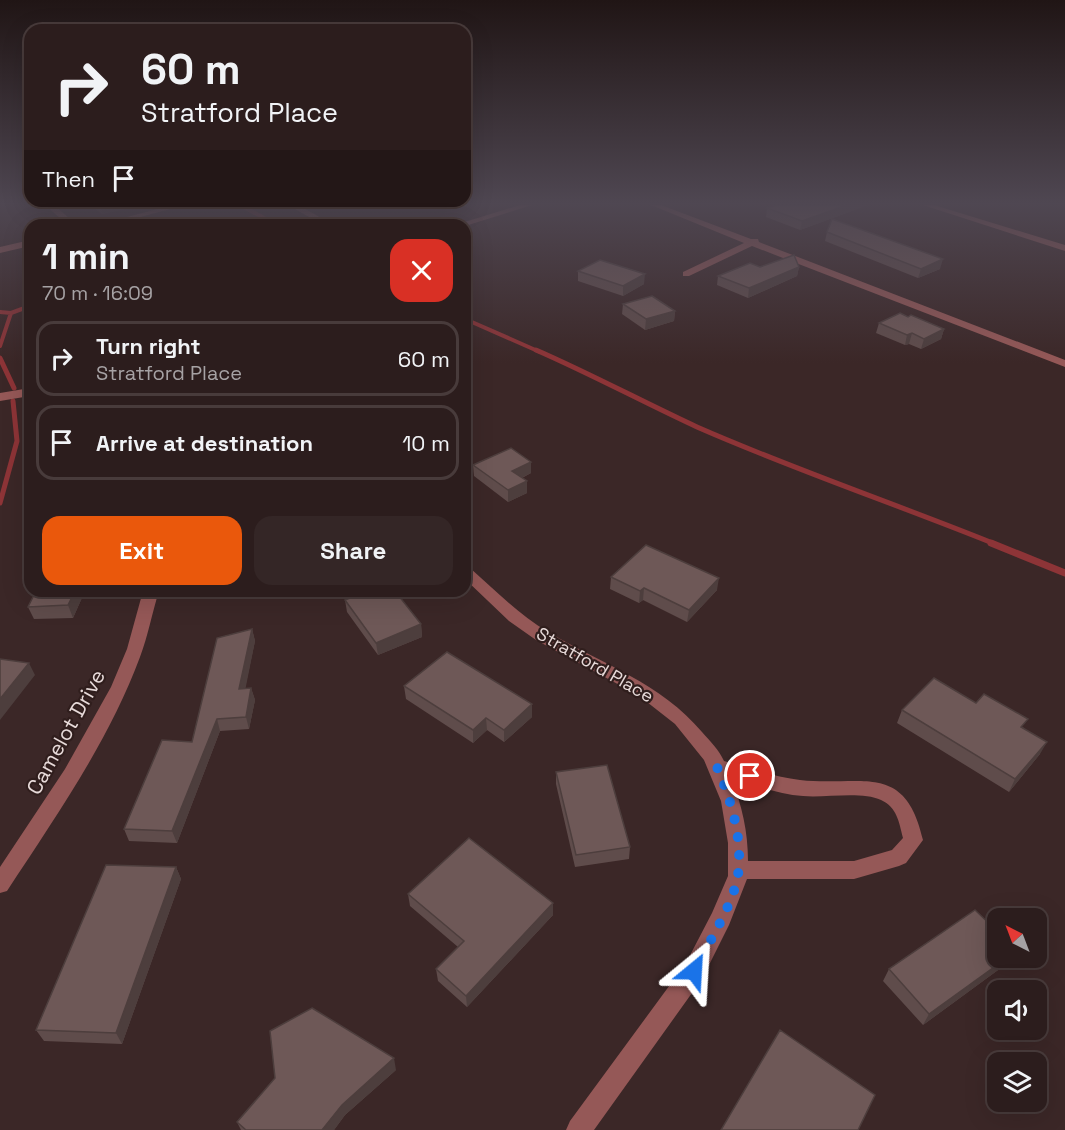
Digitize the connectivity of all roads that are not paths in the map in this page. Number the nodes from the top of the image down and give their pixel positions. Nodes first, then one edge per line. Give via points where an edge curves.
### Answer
1 (721, 258) edge
2 (795, 258) edge
3 (686, 274) dead end
4 (1065, 364) edge
5 (24, 393) edge
6 (0, 397) edge
7 (471, 577) edge
8 (149, 597) edge
9 (717, 767) junction
10 (738, 870) junction
11 (0, 884) edge
12 (579, 1130) edge

1 - 3 street
2 - 4 street
5 - 6 street
7 - 9 street, Stratford Place via 542,636 644,690 681,719
8 - 11 street, Camelot Drive via 132,658 103,718
9 - 10 street, Stratford Place via 731,801
9 - 10 street via 801,788 878,788 900,803 911,822 913,840 899,857 877,864 854,870
10 - 12 street, Stratford Place via 721,918 694,971

